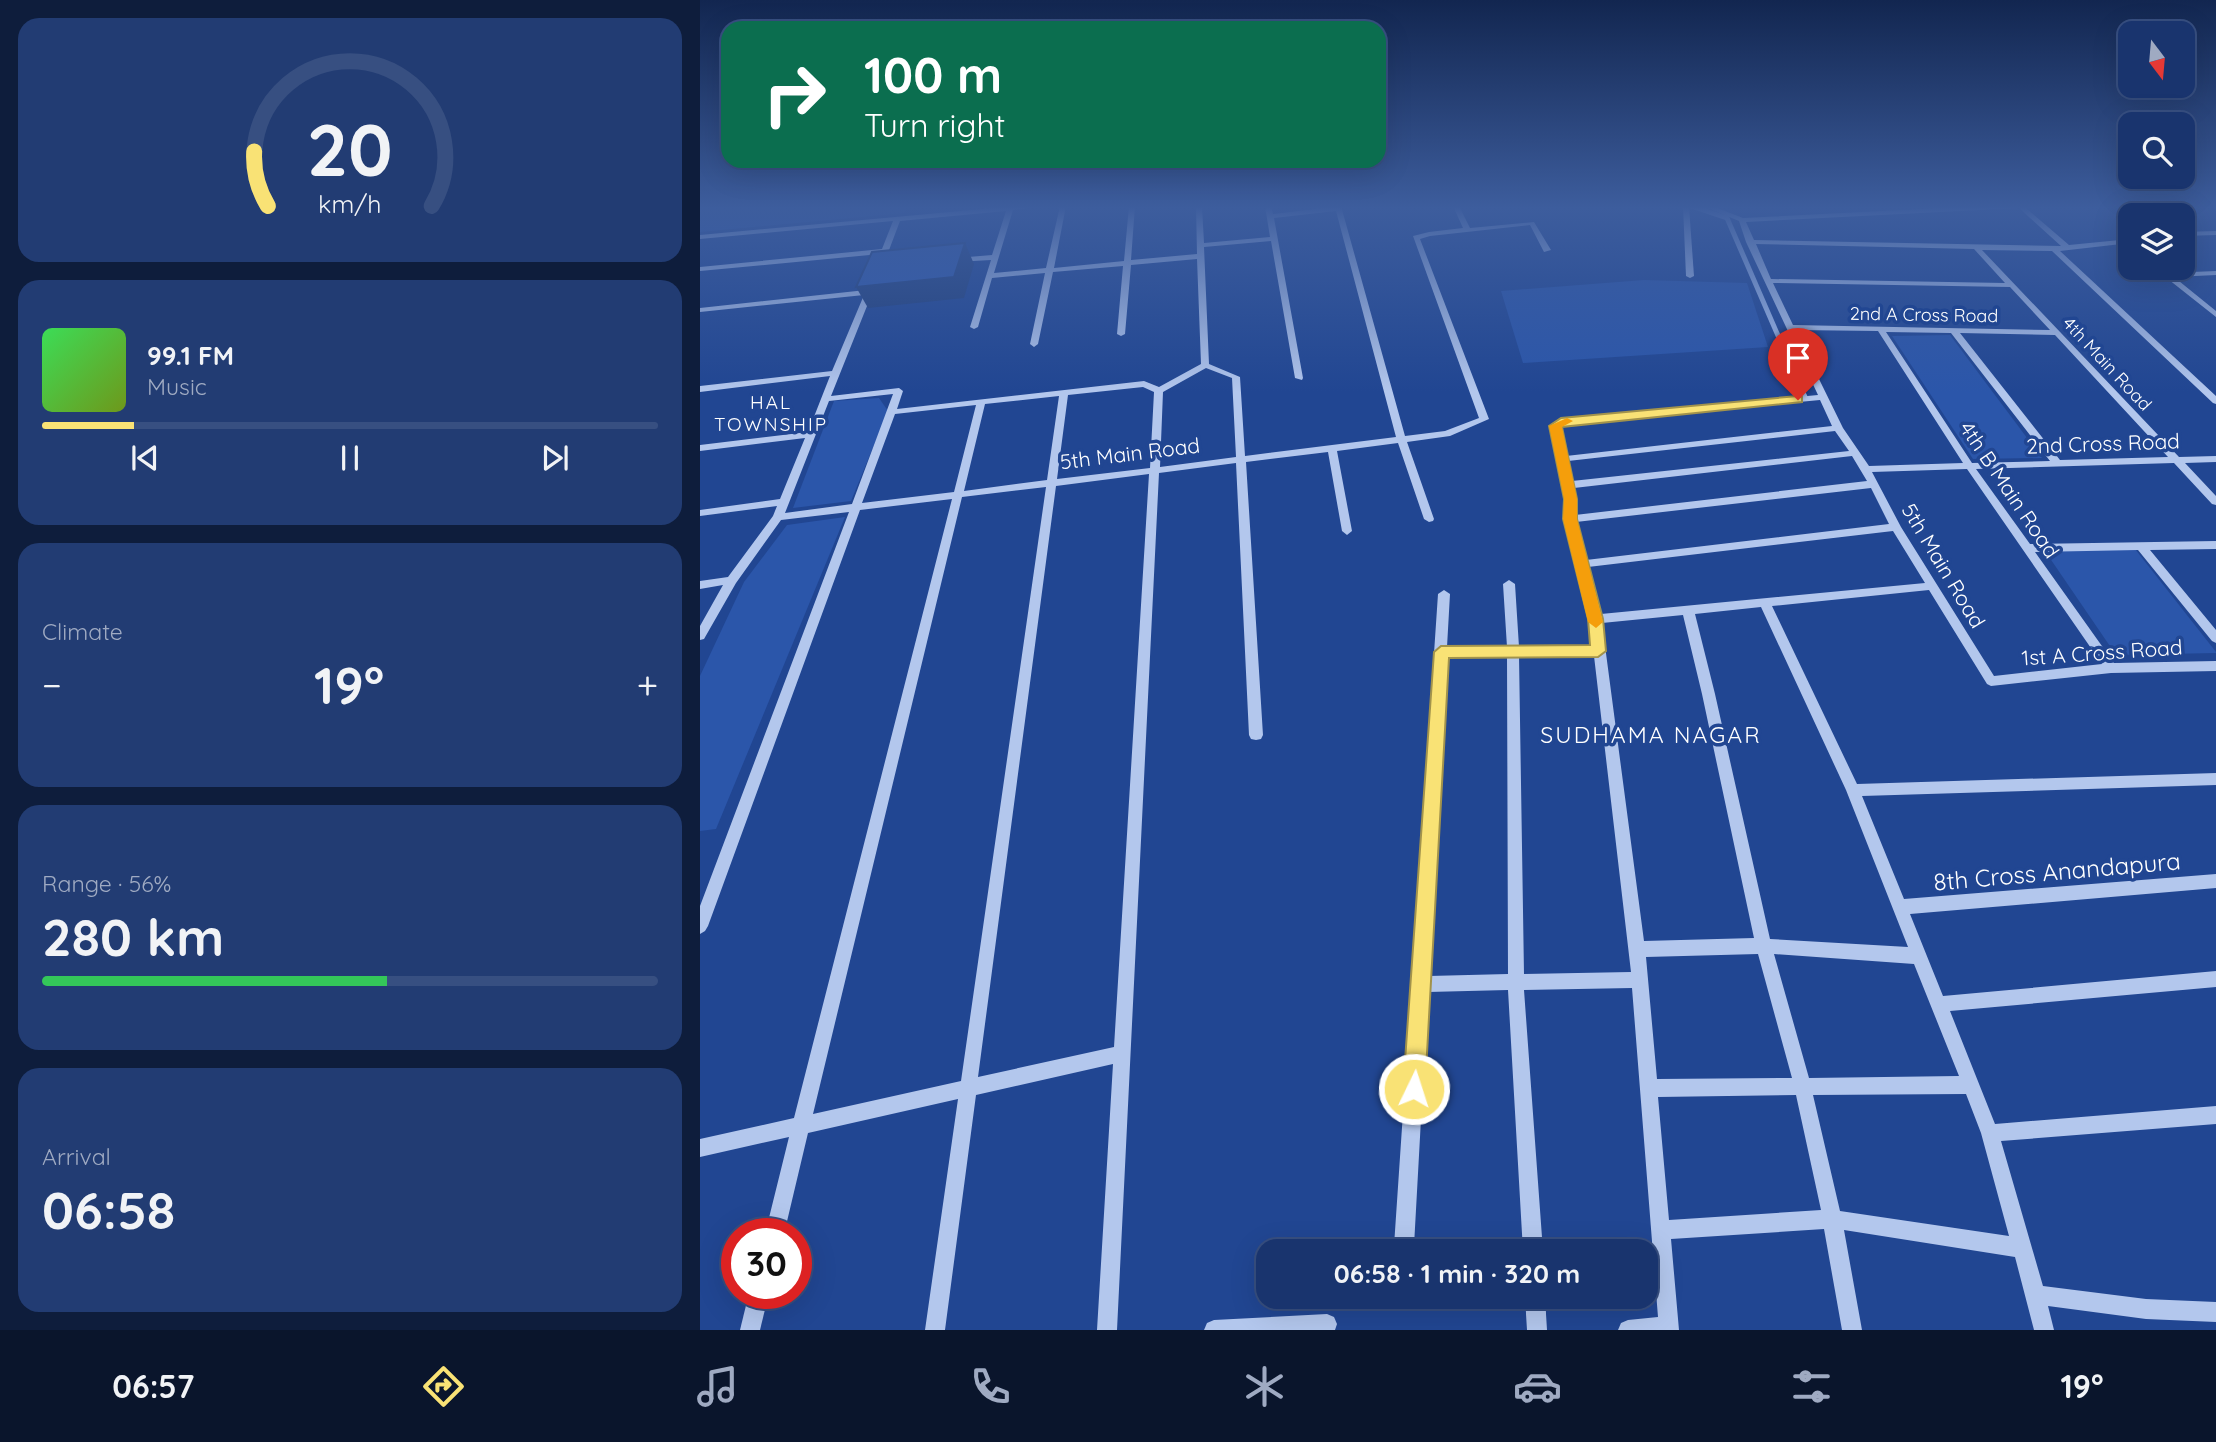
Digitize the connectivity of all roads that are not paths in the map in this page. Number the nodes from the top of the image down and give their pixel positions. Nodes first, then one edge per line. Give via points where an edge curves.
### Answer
1 (879, 268) edge
2 (992, 268) edge
3 (1071, 268) edge
4 (1127, 268) edge
5 (1201, 268) edge
6 (1278, 268) edge
7 (1355, 268) edge
8 (1427, 268) edge
9 (1690, 268) edge
10 (1762, 268) edge
11 (1995, 268) edge
12 (2074, 268) edge
13 (1049, 270) junction
14 (2216, 273) edge
15 (2195, 274) edge
16 (1690, 275) dead end
17 (989, 276) junction
18 (2172, 280) edge
19 (1768, 281) junction
20 (2011, 285) junction
21 (868, 292) junction
22 (700, 310) edge
23 (2216, 315) edge
24 (974, 327) dead end
25 (1791, 327) junction
26 (1881, 330) junction
27 (1954, 331) junction
28 (2056, 333) junction
29 (1121, 334) dead end
30 (1034, 344) dead end
31 (1205, 365) junction
32 (837, 373) junction
33 (1299, 378) dead end
34 (700, 389) edge
35 (1159, 391) junction
36 (1064, 393) junction
37 (1824, 397) junction
38 (826, 399) junction
39 (2216, 401) edge
40 (981, 402) junction
41 (891, 412) junction
42 (1838, 428) junction
43 (812, 434) junction
44 (1401, 439) junction
45 (700, 447) edge
46 (1332, 448) junction
47 (1855, 453) junction
48 (1240, 459) junction
49 (1563, 459) junction
50 (2216, 459) edge
51 (2177, 461) junction
52 (2058, 465) junction
53 (1970, 467) junction
54 (1866, 469) junction
55 (1155, 470) junction
56 (1051, 483) junction
57 (1873, 484) junction
58 (1568, 485) junction
59 (958, 495) junction
60 (784, 502) junction
61 (2216, 502) edge
62 (855, 508) junction
63 (700, 513) edge
64 (778, 517) junction
65 (1429, 519) dead end
66 (1570, 519) junction
67 (1896, 527) junction
68 (1348, 531) dead end
69 (2216, 545) edge
70 (2141, 546) junction
71 (2025, 548) junction
72 (1581, 564) junction
73 (732, 580) junction
74 (1509, 584) dead end
75 (700, 585) edge
76 (1932, 586) junction
77 (1444, 594) dead end
78 (1765, 603) junction
79 (1688, 610) junction
80 (1596, 619) junction
81 (700, 636) edge
82 (2216, 638) edge
83 (1598, 651) junction
84 (1441, 652) junction
85 (1513, 652) junction
86 (2216, 666) edge
87 (2111, 668) junction
88 (1991, 681) joint
89 (1256, 735) dead end
90 (2216, 779) edge
91 (1853, 790) junction
92 (2216, 881) edge
93 (1901, 907) junction
94 (700, 926) edge
95 (1763, 946) junction
96 (1637, 949) junction
97 (1920, 956) junction
98 (2216, 979) edge
99 (1637, 980) junction
100 (1421, 984) junction
101 (1516, 984) junction
102 (1941, 1004) junction
103 (1122, 1054) junction
104 (1802, 1085) junction
105 (1972, 1085) junction
106 (1649, 1088) junction
107 (968, 1089) junction
108 (2216, 1115) edge
109 (800, 1127) junction
110 (1990, 1133) junction
111 (700, 1148) edge
112 (778, 1218) edge
113 (1833, 1219) junction
114 (1661, 1230) junction
115 (1404, 1239) edge
116 (1532, 1239) edge
117 (2022, 1248) junction
118 (2036, 1295) junction
119 (755, 1309) edge
120 (1536, 1309) edge
121 (2216, 1312) edge
122 (1327, 1324) dead end
123 (1669, 1328) edge
124 (750, 1330) edge
125 (935, 1330) edge
126 (1107, 1330) edge
127 (1214, 1330) edge
128 (1538, 1330) edge
129 (1628, 1330) edge
130 (1852, 1330) edge
131 (2044, 1330) edge

1 - 21 street
2 - 17 street
3 - 13 street
4 - 29 street
5 - 31 street
6 - 33 street
7 - 44 street
8 - 44 street, 5th Main Road via 1483,419 1447,434
9 - 16 street
10 - 19 street, 5th Main Road
11 - 20 street, 4th Main Road
12 - 39 street
13 - 17 street
13 - 30 street
14 - 15 street
17 - 24 street
18 - 23 street
19 - 20 street
19 - 25 street, 5th Main Road
20 - 28 street, 4th Main Road
21 - 22 street
21 - 32 street
25 - 26 street, 2nd A Cross Road
25 - 37 street, 5th Main Road
26 - 27 street, 2nd A Cross Road
26 - 53 street, 4th B Main Road
27 - 28 street, 2nd A Cross Road
27 - 52 street
28 - 51 street, 4th Main Road
31 - 35 street
31 - 48 street via 1236,377
32 - 34 street
32 - 38 street
35 - 36 street via 1144,384
35 - 55 street
36 - 40 street
36 - 56 street
37 - 42 street, 5th Main Road
37 - 49 street via 1561,422 1555,426
38 - 41 street via 899,391
38 - 43 street
40 - 41 street
40 - 59 street
41 - 62 street
42 - 47 street, 5th Main Road
42 - 49 street
43 - 45 street
43 - 60 street
44 - 46 street, 5th Main Road
44 - 65 street
46 - 48 street, 5th Main Road
46 - 68 street
47 - 54 street, 5th Main Road
47 - 58 street
48 - 55 street, 5th Main Road
48 - 89 street
49 - 58 street
50 - 51 street, 2nd Cross Road
51 - 52 street, 2nd Cross Road
51 - 61 street, 4th Main Road
52 - 53 street, 2nd Cross Road
53 - 54 street, 2nd Cross Road
53 - 71 street, 4th B Main Road
54 - 57 street, 5th Main Road
55 - 56 street, 5th Main Road
55 - 103 street
56 - 59 street, 5th Main Road
56 - 107 street
57 - 66 street
57 - 67 street, 5th Main Road
58 - 66 street
59 - 62 street, 5th Main Road
59 - 109 street
60 - 63 street
60 - 64 street
62 - 64 street, 5th Main Road
62 - 94 street
64 - 73 street
66 - 72 street
67 - 72 street
67 - 76 street, 5th Main Road
69 - 70 street
70 - 71 street
70 - 82 street
71 - 87 street, 4th B Main Road
72 - 80 street
73 - 75 street
73 - 81 street
74 - 85 street
76 - 78 street
76 - 88 street, 5th Main Road
77 - 84 street
78 - 79 street
78 - 91 street
79 - 80 street
79 - 95 street via 1713,703
80 - 83 street
83 - 85 street
83 - 96 street
84 - 85 street
84 - 100 street
85 - 101 street
86 - 87 street, 1st A Cross Road
87 - 88 street, 1st A Cross Road
90 - 91 street
91 - 93 street
92 - 93 street, 8th Cross Anandapura
93 - 97 street
95 - 96 street
95 - 97 street
95 - 104 street
96 - 99 street
97 - 102 street
98 - 102 street
99 - 101 street
99 - 106 street
100 - 101 street
100 - 115 street
101 - 116 street
102 - 105 street
103 - 107 street
103 - 126 street
104 - 105 street
104 - 106 street
104 - 113 street
105 - 110 street
106 - 114 street
107 - 109 street
107 - 125 street
108 - 110 street
109 - 111 street
109 - 112 street
110 - 117 street
113 - 114 street
113 - 117 street
113 - 130 street
114 - 123 street
117 - 118 street
118 - 121 street via 2146,1309
118 - 131 street
119 - 124 street
120 - 128 street
122 - 127 street
123 - 129 street

